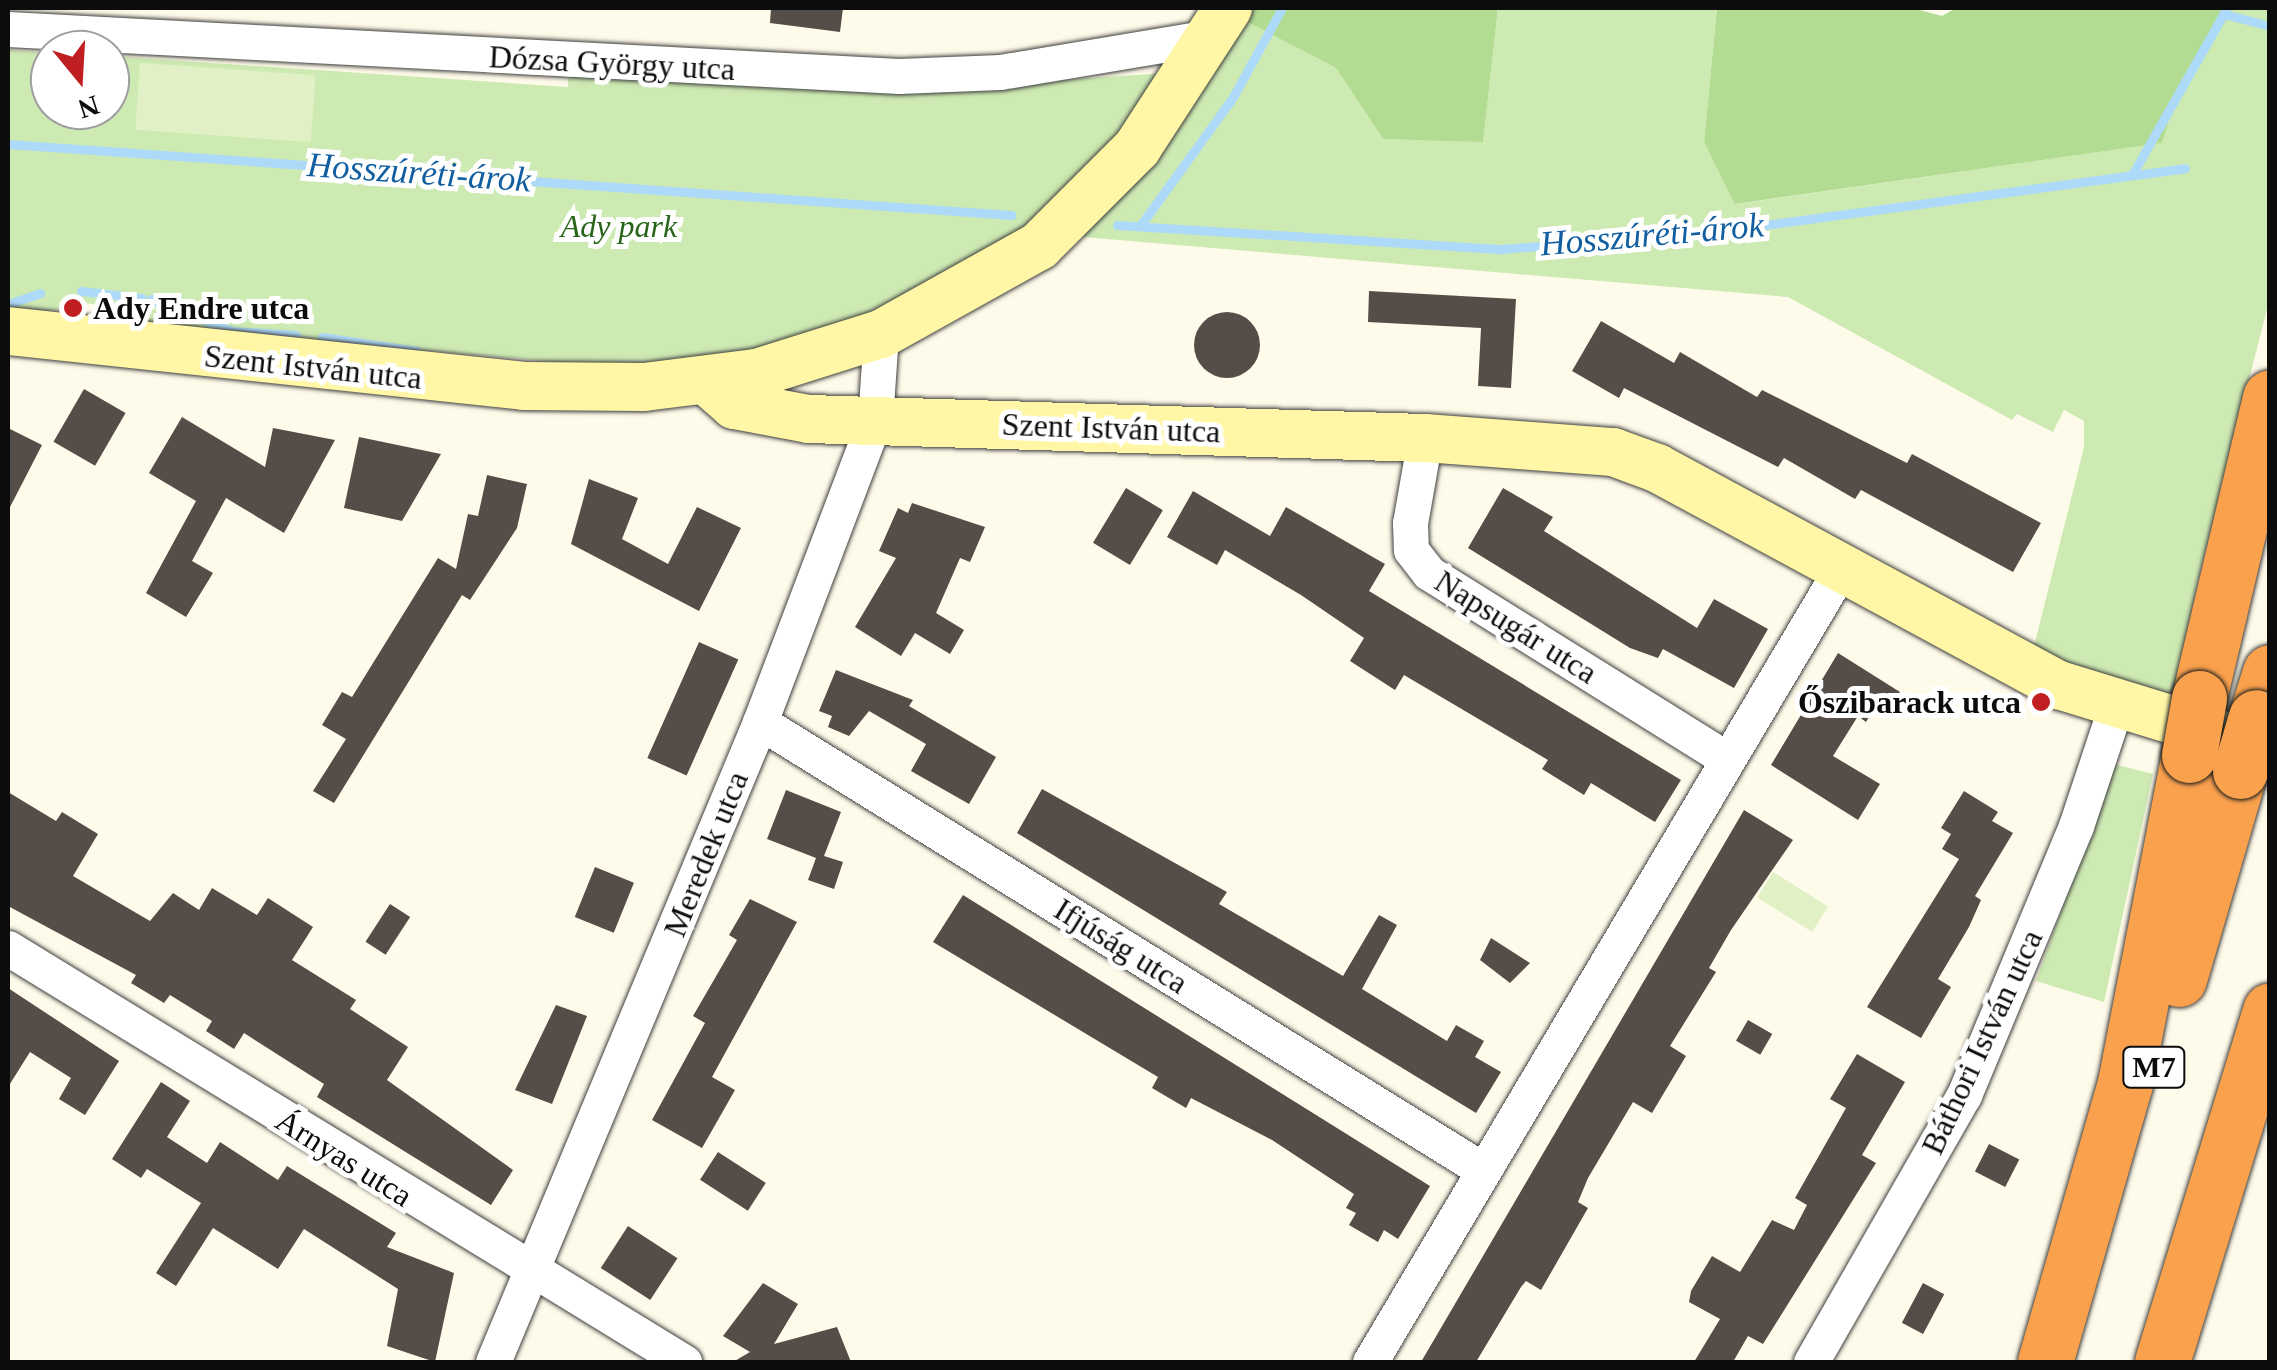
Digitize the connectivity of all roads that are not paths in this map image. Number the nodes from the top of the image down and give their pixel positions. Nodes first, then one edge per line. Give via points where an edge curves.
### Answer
1 (1221, 22) edge
2 (8, 29) edge
3 (8, 331) edge
4 (881, 334) junction
5 (708, 382) junction
6 (2270, 397) edge
7 (875, 420) junction
8 (1425, 438) junction
9 (1841, 568) junction
10 (2116, 706) junction
11 (760, 722) junction
12 (2184, 724) junction
13 (2259, 727) edge
14 (1724, 757) junction
15 (8, 948) edge
16 (2270, 1010) edge
17 (1482, 1170) junction
18 (533, 1276) junction
19 (492, 1362) edge
20 (684, 1362) edge
21 (1370, 1362) edge
22 (1812, 1362) edge
23 (2045, 1362) edge
24 (2068, 1362) edge
25 (2162, 1362) edge

1 - 2 street, Dózsa György utca via 1000,72 899,76
1 - 4 street via 1136,148 1038,246
3 - 5 street, Szent István utca via 400,378 524,386
4 - 5 street
4 - 7 street, Meredek utca
5 - 7 street, Szent István utca via 734,405 809,419
6 - 12 highway
7 - 8 street, Szent István utca
7 - 11 street, Meredek utca
8 - 9 street, Szent István utca via 1613,452
8 - 14 street, Napsugár utca via 1410,522 1411,550 1429,574
9 - 10 street, Szent István utca via 1974,644
9 - 14 street
10 - 12 street, Szent István utca
10 - 22 street, Báthori István utca via 2076,826 1964,1095
11 - 17 street, Ifjúság utca
11 - 18 street, Meredek utca
12 - 13 street, Szent István utca
12 - 23 highway via 2125,1083
13 - 24 highway, M7
14 - 17 street
15 - 18 street, Árnyas utca
16 - 25 highway
17 - 21 street
18 - 19 street, Meredek utca
18 - 20 street, Árnyas utca

